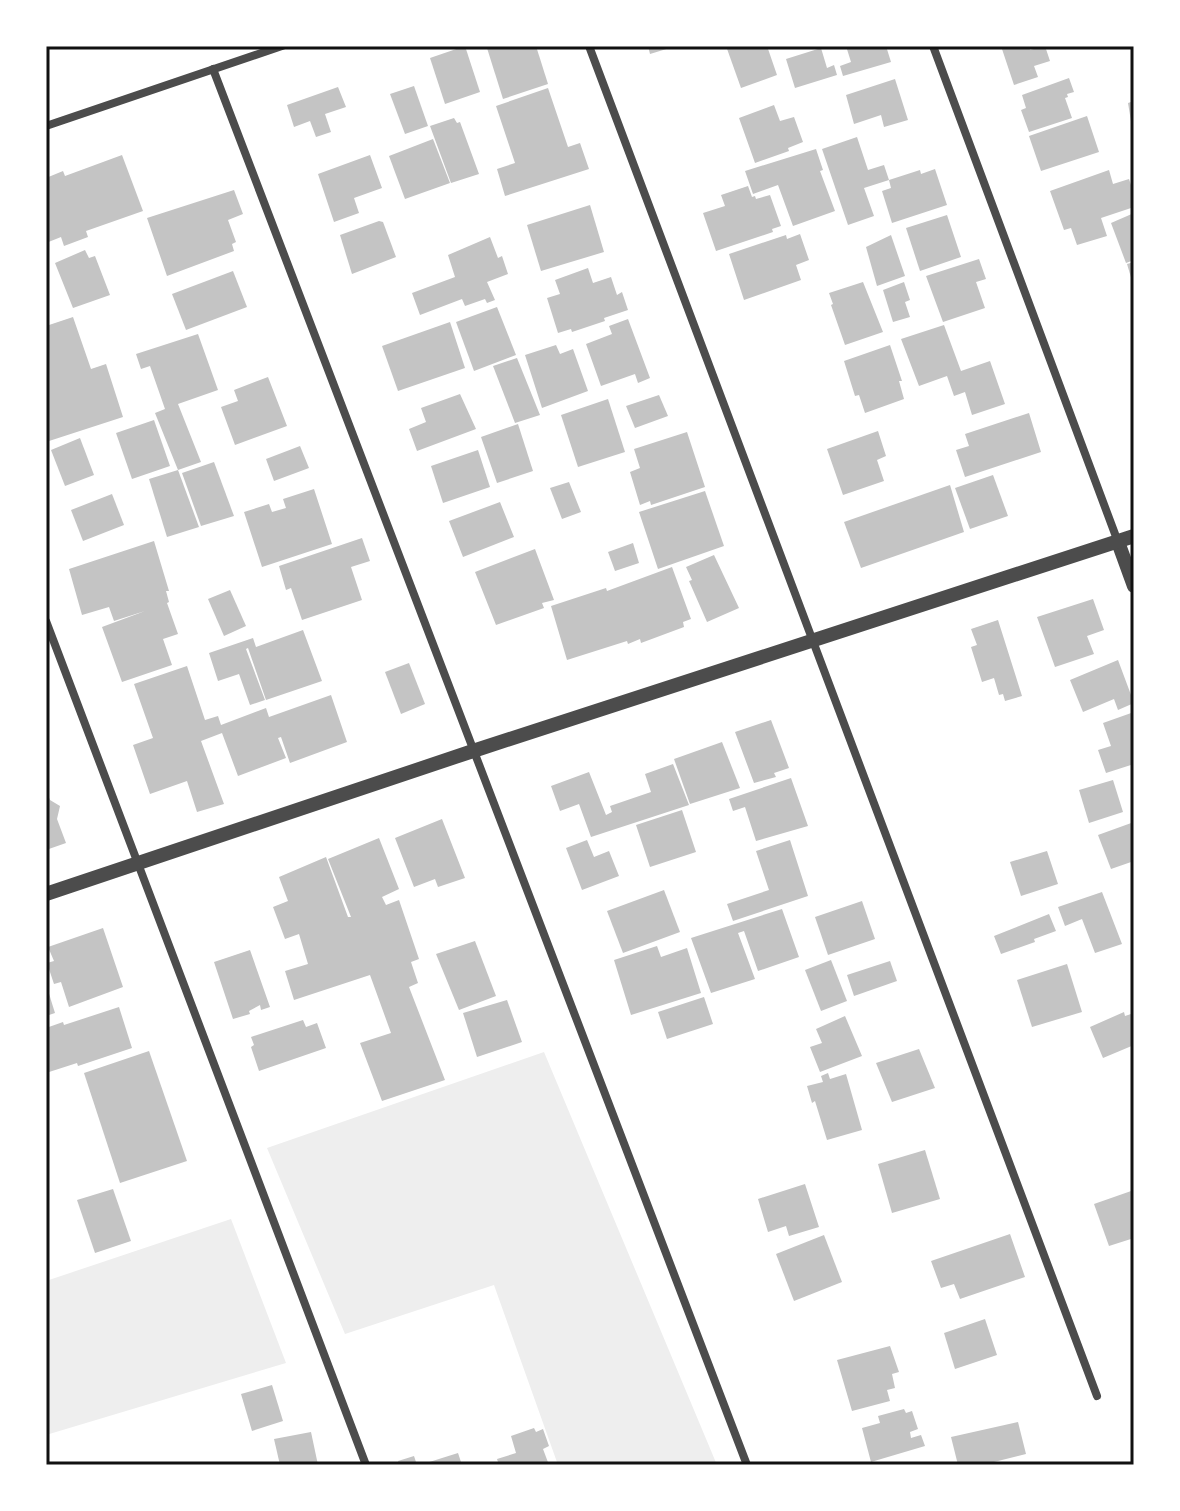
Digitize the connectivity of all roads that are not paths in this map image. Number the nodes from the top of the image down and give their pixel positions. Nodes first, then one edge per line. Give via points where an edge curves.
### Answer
1 (282, 46) edge
2 (589, 46) edge
3 (933, 46) edge
4 (213, 69) junction
5 (46, 126) edge
6 (1134, 536) edge
7 (1118, 542) junction
8 (1134, 586) edge
9 (46, 621) edge
10 (814, 640) junction
11 (473, 751) junction
12 (137, 863) junction
13 (46, 894) edge
14 (1097, 1396) dead end
15 (366, 1465) edge
16 (747, 1465) edge

1 - 4 street
2 - 10 street
3 - 7 street
4 - 5 street
4 - 11 street
6 - 7 street
7 - 8 street
7 - 10 street
9 - 12 street
10 - 11 street
10 - 14 street
11 - 12 street
11 - 16 street
12 - 13 street
12 - 15 street

